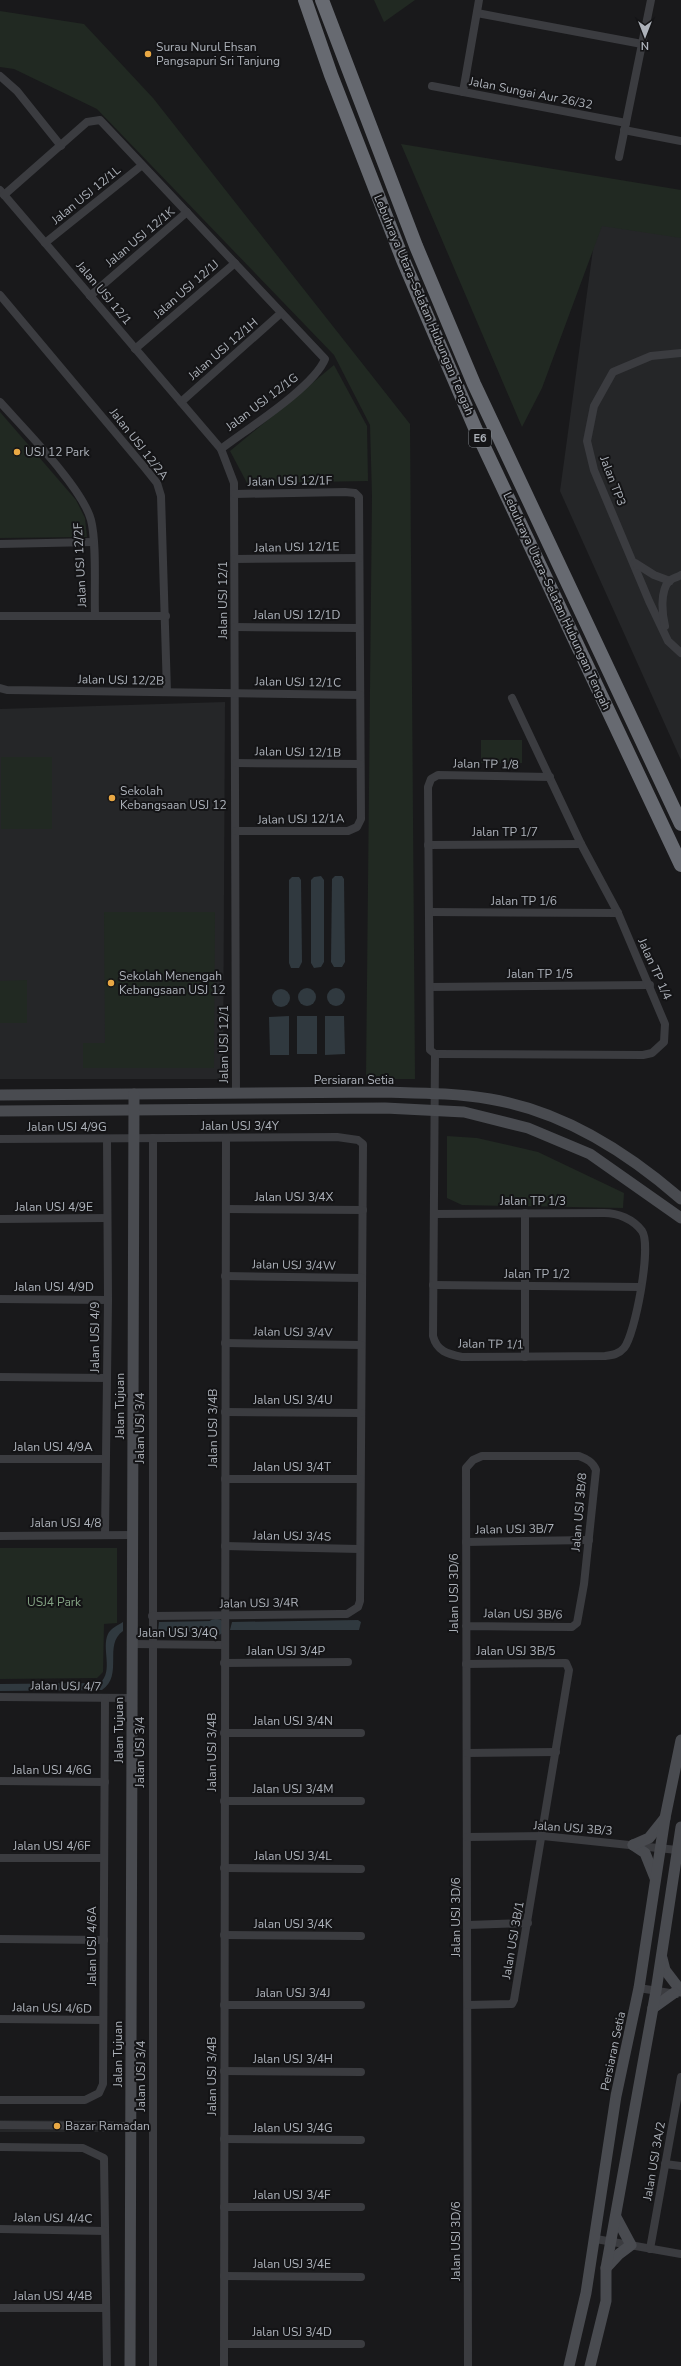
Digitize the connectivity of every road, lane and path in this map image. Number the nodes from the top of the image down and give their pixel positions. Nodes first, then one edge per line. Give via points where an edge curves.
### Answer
1 (305, 0) edge
2 (322, 0) edge
3 (479, 0) edge
4 (651, 0) edge
5 (477, 13) junction
6 (642, 44) junction
7 (0, 76) edge
8 (432, 86) dead end
9 (463, 92) junction
10 (625, 127) junction
11 (681, 141) edge
12 (61, 146) junction
13 (619, 157) dead end
14 (141, 166) junction
15 (2, 193) edge
16 (187, 212) junction
17 (45, 243) junction
18 (235, 263) junction
19 (0, 295) edge
20 (90, 296) junction
21 (281, 313) junction
22 (136, 349) junction
23 (681, 353) edge
24 (0, 402) edge
25 (181, 402) junction
26 (221, 449) junction
27 (235, 494) junction
28 (92, 542) junction
29 (0, 544) edge
30 (359, 558) junction
31 (235, 559) junction
32 (635, 564) junction
33 (681, 575) edge
34 (670, 581) junction
35 (95, 614) junction
36 (0, 616) edge
37 (166, 616) junction
38 (235, 627) junction
39 (359, 628) junction
40 (668, 641) junction
41 (681, 653) edge
42 (3, 689) edge
43 (167, 692) junction
44 (235, 693) junction
45 (360, 695) junction
46 (512, 698) dead end
47 (236, 763) junction
48 (360, 764) junction
49 (550, 777) junction
50 (681, 824) edge
51 (236, 831) junction
52 (581, 844) junction
53 (428, 845) junction
54 (681, 865) edge
55 (429, 912) junction
56 (618, 913) junction
57 (650, 985) junction
58 (430, 987) junction
59 (435, 1054) junction
60 (435, 1093) junction
61 (134, 1094) junction
62 (236, 1094) junction
63 (0, 1095) edge
64 (244, 1109) junction
65 (434, 1109) junction
66 (134, 1110) junction
67 (0, 1111) edge
68 (134, 1138) junction
69 (153, 1138) junction
70 (226, 1138) junction
71 (0, 1139) edge
72 (107, 1139) junction
73 (656, 1178) junction
74 (681, 1192) edge
75 (681, 1199) edge
76 (226, 1209) junction
77 (363, 1210) junction
78 (525, 1213) junction
79 (434, 1214) junction
80 (107, 1218) junction
81 (681, 1218) edge
82 (0, 1219) edge
83 (631, 1222) joint
84 (225, 1276) junction
85 (362, 1278) junction
86 (433, 1285) junction
87 (525, 1286) junction
88 (640, 1287) junction
89 (0, 1299) edge
90 (108, 1300) junction
91 (225, 1343) junction
92 (361, 1344) junction
93 (525, 1357) junction
94 (0, 1377) edge
95 (107, 1378) junction
96 (225, 1412) junction
97 (361, 1413) junction
98 (0, 1459) edge
99 (106, 1459) junction
100 (466, 1468) joint
101 (225, 1479) junction
102 (360, 1480) junction
103 (105, 1535) junction
104 (132, 1535) junction
105 (0, 1536) edge
106 (589, 1540) junction
107 (466, 1542) junction
108 (224, 1546) junction
109 (360, 1549) junction
110 (152, 1616) junction
111 (224, 1616) junction
112 (577, 1623) joint
113 (466, 1626) junction
114 (132, 1644) junction
115 (152, 1645) junction
116 (224, 1645) junction
117 (348, 1662) dead end
118 (224, 1663) junction
119 (566, 1663) joint
120 (466, 1664) junction
121 (0, 1697) edge
122 (105, 1698) junction
123 (132, 1698) junction
124 (224, 1733) junction
125 (361, 1733) dead end
126 (681, 1740) edge
127 (556, 1752) junction
128 (467, 1753) junction
129 (0, 1782) edge
130 (105, 1782) junction
131 (224, 1801) junction
132 (361, 1801) dead end
133 (665, 1818) junction
134 (681, 1827) edge
135 (543, 1836) junction
136 (467, 1837) junction
137 (633, 1845) junction
138 (661, 1848) junction
139 (677, 1850) junction
140 (0, 1858) edge
141 (104, 1858) junction
142 (224, 1868) junction
143 (361, 1869) dead end
144 (656, 1880) junction
145 (528, 1923) junction
146 (468, 1925) junction
147 (224, 1935) junction
148 (361, 1936) dead end
149 (0, 1939) edge
150 (104, 1940) junction
151 (661, 1958) junction
152 (639, 1988) junction
153 (656, 1991) junction
154 (678, 1993) edge
155 (224, 2005) junction
156 (361, 2005) dead end
157 (468, 2005) junction
158 (653, 2008) junction
159 (0, 2019) edge
160 (103, 2020) junction
161 (224, 2071) junction
162 (361, 2072) dead end
163 (681, 2077) edge
164 (0, 2100) edge
165 (0, 2125) edge
166 (131, 2126) junction
167 (224, 2139) junction
168 (361, 2140) dead end
169 (0, 2147) edge
170 (665, 2164) junction
171 (681, 2166) edge
172 (224, 2207) junction
173 (361, 2207) dead end
174 (616, 2217) junction
175 (0, 2229) edge
176 (105, 2231) junction
177 (596, 2239) junction
178 (611, 2241) junction
179 (632, 2245) junction
180 (650, 2249) junction
181 (681, 2254) edge
182 (606, 2268) junction
183 (224, 2276) junction
184 (361, 2277) dead end
185 (0, 2308) edge
186 (106, 2308) junction
187 (224, 2344) junction
188 (361, 2344) dead end
189 (107, 2366) edge
190 (130, 2366) edge
191 (153, 2366) edge
192 (224, 2366) edge
193 (468, 2366) edge
194 (569, 2366) edge
195 (590, 2366) edge

1 - 54 highway, Lebuhraya Utara–Selatan Hubungan Tengah / E6 via 403,260 475,428
2 - 50 highway, Lebuhraya Utara–Selatan Hubungan Tengah / E6 via 416,246 474,384
3 - 5 street
4 - 6 street
5 - 6 street
5 - 9 street
6 - 10 street
7 - 12 street via 17,91
8 - 9 street, Jalan Sungai Aur 26/32
9 - 10 street, Jalan Sungai Aur 26/32
10 - 11 street, Jalan Sungai Aur 26/32
10 - 13 street
12 - 14 street via 87,122 93,120 105,123
12 - 15 street
14 - 16 street
14 - 17 street, Jalan USJ 12/1L
15 - 17 street, Jalan USJ 12/1
16 - 18 street
16 - 20 street, Jalan USJ 12/1K
17 - 20 street, Jalan USJ 12/1
18 - 21 street
18 - 22 street, Jalan USJ 12/1J
19 - 37 street, Jalan USJ 12/2A via 157,483 161,496
20 - 22 street, Jalan USJ 12/1
21 - 25 street, Jalan USJ 12/1H
21 - 26 street, Jalan USJ 12/1G via 325,359 322,367 307,384
22 - 25 street, Jalan USJ 12/1
23 - 32 street, Jalan TP3 via 651,356 613,372 594,406 587,441 594,470
24 - 28 street, Jalan USJ 12/2F via 76,492 90,520
25 - 26 street, Jalan USJ 12/1
26 - 27 street, Jalan USJ 12/1
27 - 30 street, Jalan USJ 12/1F via 355,493 359,497
27 - 31 street, Jalan USJ 12/1
28 - 29 street
28 - 35 street, Jalan USJ 12/2F
30 - 31 street, Jalan USJ 12/1E
30 - 39 street
31 - 38 street, Jalan USJ 12/1
32 - 34 street
32 - 40 street, Jalan TP3
33 - 34 street
34 - 40 street via 665,591 663,617
35 - 36 street
35 - 37 street
37 - 43 street, Jalan USJ 12/2A
38 - 39 street, Jalan USJ 12/1D
38 - 44 street, Jalan USJ 12/1
39 - 45 street
40 - 41 street, Jalan TP3
42 - 43 street, Jalan USJ 12/2B
43 - 44 street, Jalan USJ 12/2B
44 - 45 street, Jalan USJ 12/1C
44 - 47 street, Jalan USJ 12/1
45 - 48 street
46 - 49 street, Jalan TP 1/4
47 - 48 street, Jalan USJ 12/1B
47 - 51 street, Jalan USJ 12/1
48 - 51 street, Jalan USJ 12/1A via 361,819 356,827 348,831
49 - 52 street, Jalan TP 1/4
49 - 53 street, Jalan TP 1/8 via 438,775 432,779 428,787
51 - 62 street, Jalan USJ 12/1
52 - 53 street, Jalan TP 1/7
52 - 56 street, Jalan TP 1/4
53 - 55 street
55 - 56 street, Jalan TP 1/6
55 - 58 street
56 - 57 street, Jalan TP 1/4
57 - 58 street, Jalan TP 1/5
57 - 59 street, Jalan TP 1/4 via 665,1024 666,1034 664,1042 652,1053 634,1056
58 - 59 street via 430,1050
59 - 60 street
60 - 62 main road, Persiaran Setia
60 - 65 street, Jalan TP 1/1
60 - 73 main road, Persiaran Setia via 492,1099 582,1129 616,1149
61 - 62 main road, Persiaran Setia
61 - 63 main road, Persiaran Setia
61 - 66 main road, Jalan Tujuan
62 - 64 main road via 238,1104
64 - 65 main road
64 - 66 main road
65 - 79 street, Jalan TP 1/1
65 - 81 main road via 464,1112 499,1120 563,1141 613,1169
66 - 67 main road
66 - 68 main road, Jalan Tujuan
68 - 69 street, Jalan USJ 3/4Y
68 - 72 street, Jalan USJ 4/9G
68 - 104 main road, Jalan Tujuan
69 - 70 street, Jalan USJ 3/4Y
69 - 110 street, Jalan USJ 3/4
70 - 76 street, Jalan USJ 3/4B
70 - 77 street, Jalan USJ 3/4Y via 358,1140 363,1144
71 - 72 street, Jalan USJ 4/9G
72 - 80 street, Jalan USJ 4/9
73 - 74 main road
73 - 75 main road, Persiaran Setia
76 - 77 street, Jalan USJ 3/4X
76 - 84 street, Jalan USJ 3/4B
77 - 85 street
78 - 79 street, Jalan TP 1/3
78 - 83 street, Jalan TP 1/3 via 613,1213
78 - 87 street
79 - 86 street, Jalan TP 1/1
80 - 82 street, Jalan USJ 4/9E
80 - 90 street, Jalan USJ 4/9
83 - 88 street, Jalan TP 1/1 via 642,1232 646,1247
84 - 85 street, Jalan USJ 3/4W
84 - 91 street, Jalan USJ 3/4B
85 - 92 street
86 - 87 street, Jalan TP 1/2
86 - 93 street, Jalan TP 1/1 via 433,1336 441,1351 462,1357
87 - 88 street, Jalan TP 1/2
87 - 93 street
88 - 93 street, Jalan TP 1/1 via 631,1336 620,1352 605,1356
89 - 90 street, Jalan USJ 4/9D
90 - 95 street, Jalan USJ 4/9
91 - 92 street, Jalan USJ 3/4V
91 - 96 street, Jalan USJ 3/4B
92 - 97 street
94 - 95 street
95 - 99 street, Jalan USJ 4/9
96 - 97 street, Jalan USJ 3/4U
96 - 101 street, Jalan USJ 3/4B
97 - 102 street
98 - 99 street, Jalan USJ 4/9A
99 - 103 street, Jalan USJ 4/9
100 - 106 street, Jalan USJ 3B/8 via 473,1460 482,1456 586,1458 594,1464 596,1470
100 - 107 street, Jalan USJ 3D/6
101 - 102 street, Jalan USJ 3/4T
101 - 108 street, Jalan USJ 3/4B
102 - 109 street
103 - 104 street, Jalan USJ 4/8
103 - 105 street, Jalan USJ 4/8
104 - 114 main road, Jalan Tujuan
106 - 107 street, Jalan USJ 3B/7
106 - 112 street, Jalan USJ 3B/8
107 - 113 street, Jalan USJ 3D/6
108 - 109 street, Jalan USJ 3/4S
108 - 111 street, Jalan USJ 3/4B
109 - 111 street, Jalan USJ 3/4R via 360,1601 358,1607 347,1614
110 - 111 street, Jalan USJ 3/4R
110 - 115 street, Jalan USJ 3/4
111 - 116 street, Jalan USJ 3/4B
112 - 113 street, Jalan USJ 3B/6 via 572,1627
113 - 120 street, Jalan USJ 3D/6
114 - 115 street, Jalan USJ 3/4Q
114 - 123 main road, Jalan Tujuan
115 - 116 street, Jalan USJ 3/4Q
115 - 191 street, Jalan USJ 3/4
116 - 118 street, Jalan USJ 3/4B
117 - 118 street, Jalan USJ 3/4P
118 - 124 street, Jalan USJ 3/4B
119 - 120 street, Jalan USJ 3B/5
119 - 127 street, Jalan USJ 3B/1 via 569,1670
120 - 128 street, Jalan USJ 3D/6
121 - 122 street, Jalan USJ 4/7
122 - 123 street, Jalan USJ 4/7
122 - 130 street, Jalan USJ 4/6A
123 - 166 main road, Jalan Tujuan
124 - 125 street, Jalan USJ 3/4N
124 - 131 street, Jalan USJ 3/4B
126 - 133 main road, Persiaran Setia
127 - 128 street
127 - 135 street, Jalan USJ 3B/1
128 - 136 street, Jalan USJ 3D/6
129 - 130 street, Jalan USJ 4/6G
130 - 141 street, Jalan USJ 4/6A
131 - 132 street, Jalan USJ 3/4M
131 - 142 street, Jalan USJ 3/4B
133 - 137 main road via 649,1838
133 - 138 main road, Persiaran Setia
134 - 139 main road
135 - 136 street, Jalan USJ 3B/3
135 - 137 street, Jalan USJ 3B/3
135 - 145 street, Jalan USJ 3B/1
136 - 146 street, Jalan USJ 3D/6
137 - 138 street, Jalan USJ 3B/3
137 - 144 main road via 645,1852
138 - 139 street, Jalan USJ 3B/3
138 - 144 main road, Persiaran Setia
139 - 151 main road
140 - 141 street, Jalan USJ 4/6F
141 - 150 street, Jalan USJ 4/6A
142 - 143 street, Jalan USJ 3/4L
142 - 147 street, Jalan USJ 3/4B
144 - 152 main road, Persiaran Setia
145 - 146 street
145 - 157 street, Jalan USJ 3B/1 via 512,2004
146 - 157 street, Jalan USJ 3D/6
147 - 148 street, Jalan USJ 3/4K
147 - 155 street, Jalan USJ 3/4B
149 - 150 street
150 - 160 street, Jalan USJ 4/6A
151 - 153 main road
151 - 154 main road
152 - 153 street
152 - 177 main road, Persiaran Setia via 616,2096
153 - 154 street
153 - 158 main road
154 - 158 main road
155 - 156 street, Jalan USJ 3/4J
155 - 161 street, Jalan USJ 3/4B
157 - 193 street, Jalan USJ 3D/6
158 - 174 main road
159 - 160 street, Jalan USJ 4/6D
160 - 164 street, Jalan USJ 4/6A via 103,2084 99,2093 85,2100
161 - 162 street, Jalan USJ 3/4H
161 - 167 street, Jalan USJ 3/4B
163 - 170 street, Jalan USJ 3A/2
165 - 166 street
166 - 190 main road, Jalan Tujuan
167 - 168 street, Jalan USJ 3/4G
167 - 172 street, Jalan USJ 3/4B
169 - 176 street via 83,2148 104,2158
170 - 171 street
170 - 180 street, Jalan USJ 3A/2
172 - 173 street, Jalan USJ 3/4F
172 - 183 street, Jalan USJ 3/4B
174 - 178 main road
174 - 179 main road
175 - 176 street, Jalan USJ 4/4C
176 - 186 street
177 - 178 street
177 - 194 main road, Persiaran Setia
178 - 179 street
178 - 182 main road
179 - 180 street
179 - 182 main road
180 - 181 street
182 - 195 main road via 606,2301
183 - 184 street, Jalan USJ 3/4E
183 - 187 street, Jalan USJ 3/4B
185 - 186 street, Jalan USJ 4/4B
186 - 189 street
187 - 188 street, Jalan USJ 3/4D
187 - 192 street, Jalan USJ 3/4B

